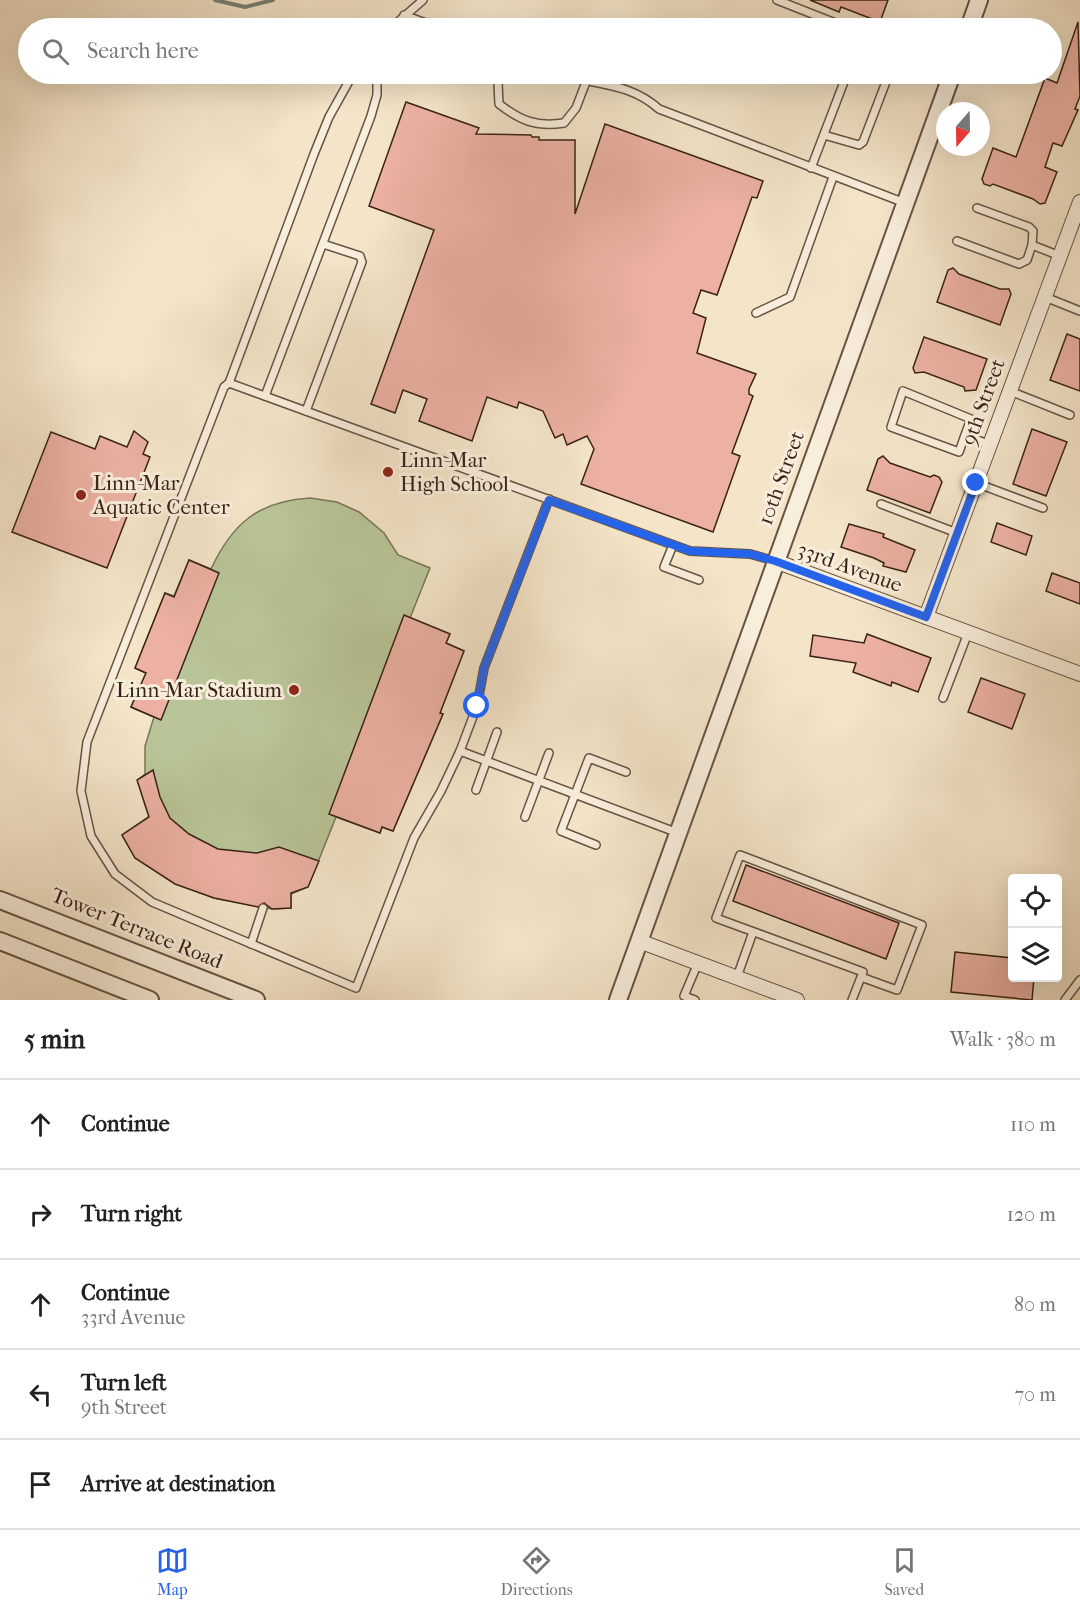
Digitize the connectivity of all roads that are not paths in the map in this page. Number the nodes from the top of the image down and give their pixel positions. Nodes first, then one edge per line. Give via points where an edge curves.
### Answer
1 (423, 0) edge
2 (777, 0) edge
3 (979, 0) edge
4 (404, 15) junction
5 (401, 18) edge
6 (412, 18) edge
7 (823, 18) edge
8 (973, 18) edge
9 (347, 84) edge
10 (377, 84) edge
11 (498, 84) edge
12 (585, 84) edge
13 (605, 84) edge
14 (843, 84) edge
15 (885, 84) edge
16 (948, 84) edge
17 (824, 135) junction
18 (811, 168) junction
19 (833, 177) junction
20 (1080, 202) edge
21 (905, 203) junction
22 (977, 208) dead end
23 (957, 241) dead end
24 (323, 244) junction
25 (1032, 245) junction
26 (1060, 256) junction
27 (1045, 297) junction
28 (1080, 311) edge
29 (756, 313) dead end
30 (229, 383) junction
31 (1010, 391) junction
32 (266, 396) junction
33 (306, 411) junction
34 (1070, 415) dead end
35 (965, 435) junction
36 (990, 445) junction
37 (976, 483) junction
38 (549, 500) junction
39 (881, 504) dead end
40 (1043, 508) dead end
41 (957, 533) junction
42 (673, 545) junction
43 (775, 561) junction
44 (699, 580) dead end
45 (926, 617) junction
46 (968, 633) junction
47 (1080, 674) edge
48 (943, 698) dead end
49 (497, 732) dead end
50 (460, 751) junction
51 (549, 753) dead end
52 (487, 761) junction
53 (626, 772) dead end
54 (539, 781) junction
55 (476, 790) dead end
56 (575, 794) junction
57 (525, 817) dead end
58 (678, 833) junction
59 (596, 845) dead end
60 (0, 900) edge
61 (263, 908) dead end
62 (753, 932) junction
63 (0, 941) edge
64 (639, 941) junction
65 (251, 944) junction
66 (698, 963) junction
67 (737, 977) junction
68 (861, 977) junction
69 (1080, 980) edge
70 (781, 997) edge
71 (150, 1000) edge
72 (256, 1000) edge
73 (618, 1000) edge
74 (696, 1000) edge
75 (797, 1000) edge
76 (852, 1000) edge
77 (1065, 1000) edge

1 - 4 lane
2 - 7 lane
3 - 8 street
4 - 5 lane
4 - 6 lane
9 - 30 lane via 314,154
10 - 24 lane via 371,116
11 - 12 lane via 500,104 514,116 543,126 564,123 576,108
13 - 18 lane via 644,96 659,109
14 - 17 lane
15 - 17 lane via 863,142 859,145
16 - 21 street, 10th Street
17 - 18 lane
18 - 19 lane
19 - 21 lane
19 - 29 lane via 790,297
20 - 26 street, 9th Street
21 - 43 street, 10th Street
22 - 25 lane via 1029,227 1033,231
23 - 25 lane via 1019,264 1027,260
24 - 32 lane
24 - 33 lane via 360,256 362,262
25 - 26 lane
26 - 27 street, 9th Street
27 - 28 lane
27 - 31 street, 9th Street
30 - 32 lane
30 - 65 lane via 224,387 87,742 81,791 91,836 115,874 152,902
31 - 34 lane
31 - 36 street, 9th Street
32 - 33 lane
33 - 38 lane
35 - 35 lane via 958,452 891,427 903,391 971,418
35 - 36 lane
36 - 37 street, 9th Street
37 - 40 lane
37 - 41 street, 9th Street
38 - 42 lane
38 - 50 lane via 484,668 477,706
39 - 41 lane
41 - 45 street, 9th Street
42 - 43 lane via 690,551 750,554
42 - 44 lane via 664,567
43 - 45 street, 33rd Avenue
43 - 58 street, 10th Street
45 - 46 street, 33rd Avenue
46 - 47 street, 33rd Avenue
46 - 48 lane
49 - 52 lane
50 - 52 lane
50 - 65 lane via 414,838 356,988
51 - 54 lane
52 - 54 lane
52 - 55 lane
53 - 56 lane via 589,759
54 - 56 lane
54 - 57 lane
56 - 58 lane
56 - 59 lane via 561,831
58 - 64 street, 10th Street
60 - 72 street, Tower Terrace Road
61 - 65 lane
62 - 67 lane
62 - 68 lane via 863,972
62 - 68 lane via 716,918 740,855 922,925 897,990
63 - 71 street
64 - 66 street
64 - 73 street, 10th Street
66 - 67 street
66 - 74 lane via 684,996
67 - 70 street
68 - 76 lane
69 - 77 lane
70 - 75 street

